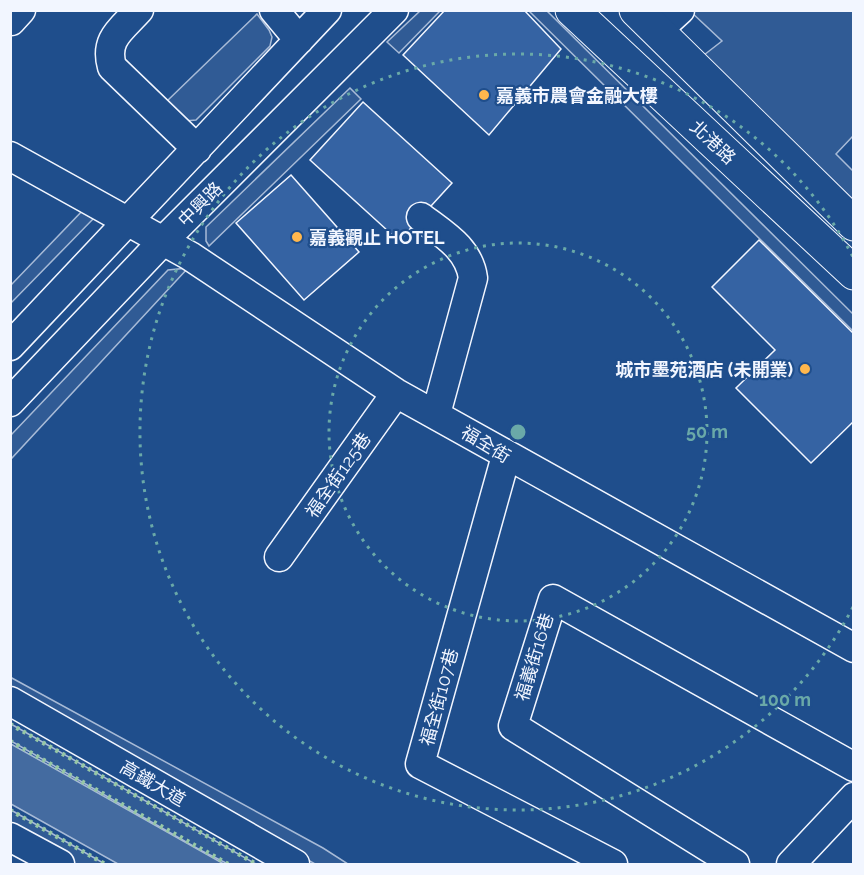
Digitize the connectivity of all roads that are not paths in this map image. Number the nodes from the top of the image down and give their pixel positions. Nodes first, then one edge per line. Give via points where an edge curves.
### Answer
1 (139, 10) edge
2 (274, 10) edge
3 (327, 10) edge
4 (394, 10) edge
5 (572, 10) edge
6 (658, 17) edge
7 (300, 40) junction
8 (197, 149) junction
9 (10, 156) edge
10 (421, 217) dead end
11 (130, 220) junction
12 (854, 224) edge
13 (163, 241) junction
14 (854, 273) edge
15 (10, 346) edge
16 (396, 393) junction
17 (10, 402) edge
18 (436, 414) junction
19 (506, 456) junction
20 (279, 557) dead end
21 (854, 648) edge
22 (10, 701) edge
23 (854, 767) edge
24 (854, 797) edge
25 (10, 837) edge
26 (60, 864) edge
27 (295, 864) edge
28 (613, 864) edge
29 (735, 864) edge
30 (791, 864) edge

1 - 8 street via 110,42 108,55 112,67
2 - 7 street
3 - 7 street
4 - 13 street, 中興路
5 - 14 main road, 北港路
6 - 12 main road
7 - 8 street
8 - 11 street
9 - 11 street, 福全街
10 - 18 street via 461,249 471,263 473,278
11 - 13 street, 福全街
11 - 15 street
13 - 16 street, 福全街
13 - 17 street, 中興路
16 - 18 street, 福全街
16 - 20 street, 福全街125巷
18 - 19 street, 福全街
19 - 21 street, 福全街
19 - 28 street, 福全街107巷 via 420,764
22 - 27 street, 高鐵大道
23 - 29 street, 福義街16巷 via 553,599 513,726
24 - 30 street
25 - 26 street

